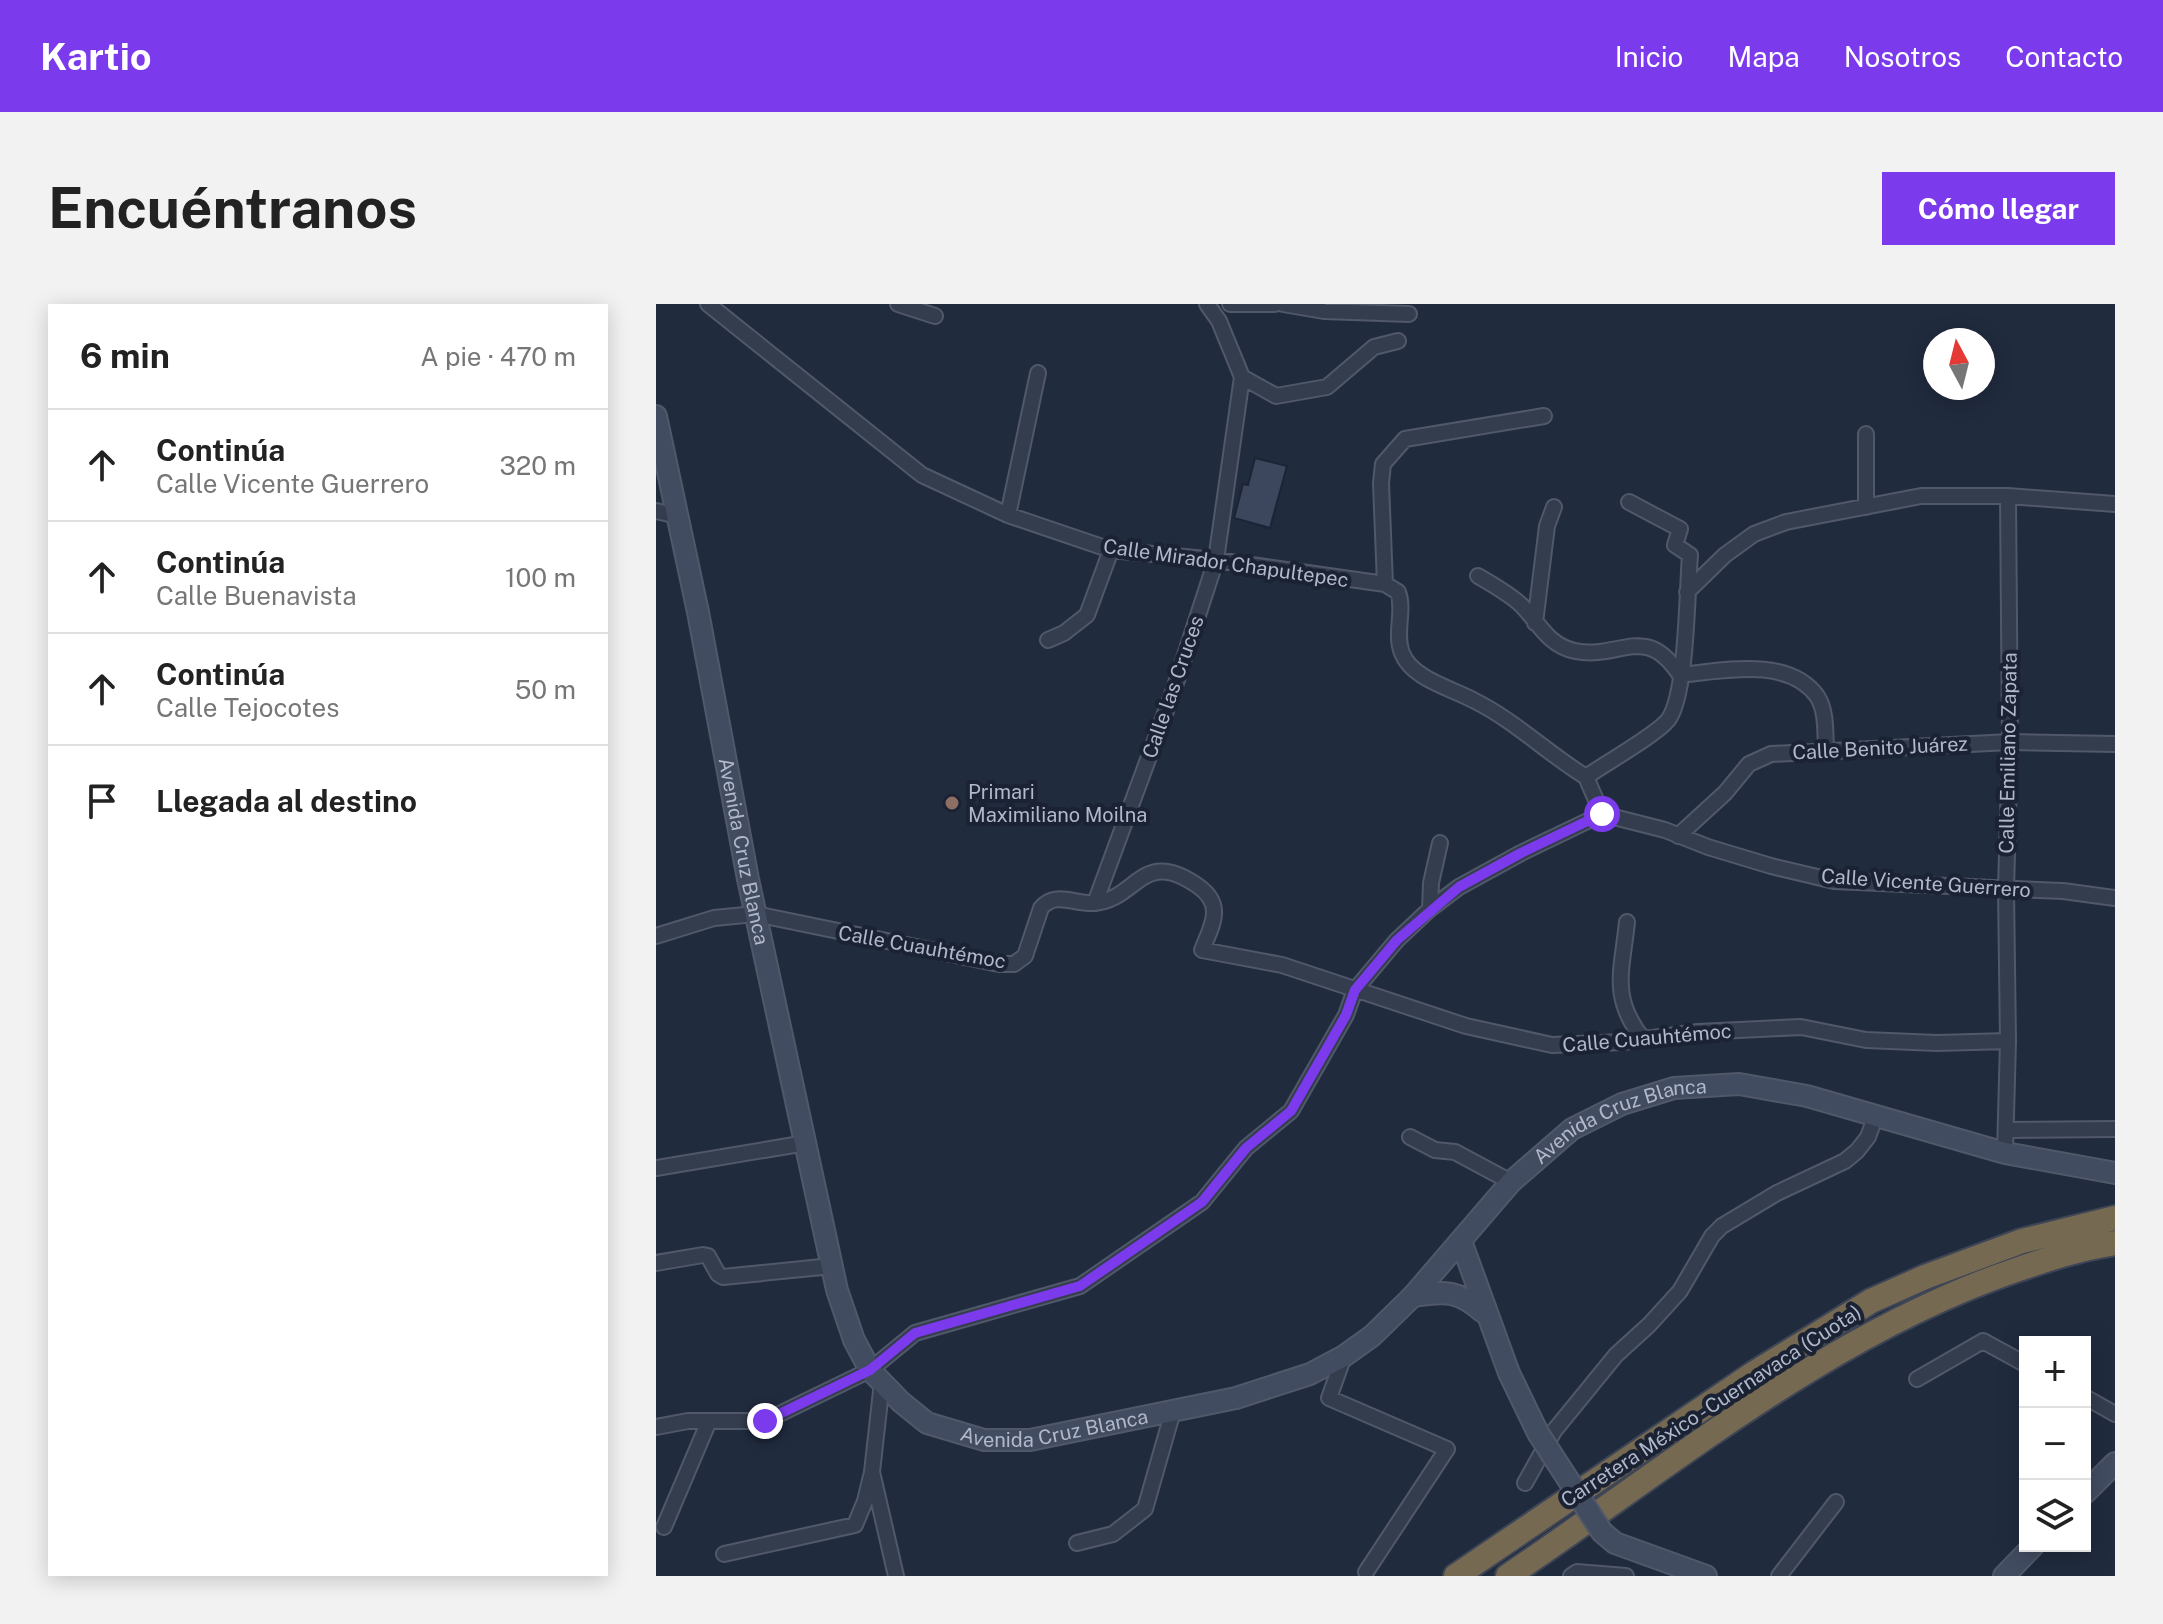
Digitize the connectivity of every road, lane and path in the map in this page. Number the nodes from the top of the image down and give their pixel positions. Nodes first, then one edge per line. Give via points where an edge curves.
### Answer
1 (709, 304) edge
2 (898, 304) edge
3 (1207, 304) edge
4 (1230, 304) edge
5 (1275, 304) edge
6 (1283, 304) edge
7 (1409, 314) dead end
8 (935, 316) dead end
9 (1398, 341) dead end
10 (1038, 373) dead end
11 (1242, 377) junction
12 (656, 416) edge
13 (1544, 416) dead end
14 (1866, 434) dead end
15 (2008, 496) junction
16 (1629, 502) dead end
17 (2115, 504) edge
18 (1554, 507) dead end
19 (1866, 507) junction
20 (656, 511) edge
21 (1008, 515) junction
22 (678, 516) junction
23 (1111, 550) junction
24 (1216, 560) junction
25 (1478, 576) dead end
26 (1385, 584) junction
27 (1687, 592) junction
28 (1535, 623) junction
29 (1048, 640) dead end
30 (1680, 675) junction
31 (2010, 742) junction
32 (2115, 744) edge
33 (1826, 751) junction
34 (1586, 777) junction
35 (1602, 814) junction
36 (1678, 836) junction
37 (1440, 843) dead end
38 (2006, 890) junction
39 (2115, 898) edge
40 (1095, 903) junction
41 (1430, 909) junction
42 (755, 914) junction
43 (1627, 922) dead end
44 (656, 936) edge
45 (1355, 990) junction
46 (1643, 1039) junction
47 (2008, 1041) junction
48 (1876, 1115) junction
49 (2115, 1129) edge
50 (2007, 1130) junction
51 (1410, 1137) dead end
52 (806, 1143) junction
53 (2005, 1153) junction
54 (656, 1168) edge
55 (2115, 1173) edge
56 (1511, 1182) junction
57 (2115, 1218) edge
58 (1461, 1241) junction
59 (2115, 1243) edge
60 (656, 1263) edge
61 (832, 1266) junction
62 (1413, 1296) junction
63 (1486, 1315) junction
64 (1344, 1356) junction
65 (2019, 1361) edge
66 (876, 1376) junction
67 (1917, 1379) dead end
68 (2091, 1400) edge
69 (1173, 1411) junction
70 (2115, 1414) edge
71 (709, 1421) junction
72 (656, 1427) edge
73 (1546, 1432) junction
74 (2115, 1463) edge
75 (872, 1472) junction
76 (1525, 1483) dead end
77 (2091, 1487) edge
78 (1836, 1502) dead end
79 (664, 1527) dead end
80 (1077, 1543) dead end
81 (2027, 1552) edge
82 (724, 1554) dead end
83 (1366, 1572) dead end
84 (1574, 1574) edge
85 (896, 1576) edge
86 (1456, 1576) edge
87 (1508, 1576) edge
88 (1626, 1576) edge
89 (1706, 1576) edge
90 (1779, 1576) edge
91 (2004, 1576) edge

1 - 21 street, Calle Mirador Chapultepec via 922,475
2 - 8 street
3 - 11 street
4 - 5 street
6 - 7 street
9 - 11 street via 1374,347 1327,387 1276,396
10 - 21 street
11 - 24 street, Calle las Cruces
12 - 22 main road, Avenida Cruz Blanca
13 - 26 street via 1405,439 1383,464
14 - 19 street
15 - 17 street
15 - 19 street via 1921,496
15 - 31 street, Calle Emiliano Zapata
16 - 27 street via 1680,529 1675,545 1690,555
18 - 28 street
19 - 27 street via 1786,522 1754,534
20 - 22 street
21 - 23 street, Calle Mirador Chapultepec
22 - 42 main road, Avenida Cruz Blanca
23 - 24 street, Calle Mirador Chapultepec
23 - 29 street via 1087,615
24 - 26 street, Calle Mirador Chapultepec
24 - 40 street, Calle las Cruces
25 - 28 street via 1521,605
26 - 34 street via 1401,600 1402,653 1416,670 1489,708
27 - 30 street
28 - 30 street via 1574,651 1636,645 1659,650
30 - 33 street via 1770,670 1790,675 1817,696
30 - 34 street via 1677,701 1667,721
31 - 32 street, Calle Benito Juárez
31 - 33 street, Calle Benito Juárez
31 - 38 street, Calle Emiliano Zapata
33 - 36 street, Calle Benito Juárez via 1771,754 1749,764
34 - 35 street
35 - 36 street, Calle Vicente Guerrero
35 - 41 street via 1459,887
36 - 38 street, Calle Vicente Guerrero via 1834,881
37 - 41 street
38 - 39 street, Calle Vicente Guerrero
38 - 47 street, Calle Emiliano Zapata
40 - 42 street, Calle Cuauhtémoc via 1047,901 1025,956 1014,964
40 - 45 street, Calle Cuauhtémoc via 1151,873 1184,876 1214,903 1202,950 1282,965
41 - 45 street
42 - 44 street via 714,918
42 - 52 main road, Avenida Cruz Blanca
43 - 46 street via 1620,995 1628,1020
45 - 46 street, Calle Cuauhtémoc via 1466,1026 1552,1045
45 - 66 street via 1291,1111 1246,1148 1202,1202 1080,1286 915,1333
46 - 47 street, Calle Cuauhtémoc via 1801,1027 1866,1040
47 - 50 street, Calle Emiliano Zapata
48 - 53 main road, Avenida Cruz Blanca
48 - 56 main road, Avenida Cruz Blanca via 1739,1084 1674,1088 1622,1104 1572,1129
48 - 73 street via 1868,1137 1845,1161 1722,1226 1680,1291
49 - 50 street
50 - 53 street, Calle Emiliano Zapata
51 - 56 street via 1435,1150 1455,1152
52 - 54 street
52 - 61 main road, Avenida Cruz Blanca
53 - 55 main road, Avenida Cruz Blanca
56 - 58 main road, Avenida Cruz Blanca
57 - 86 highway, Carretera México - Cuernavaca (Cuota) via 2022,1241 1871,1301 1740,1383
58 - 62 main road, Avenida Cruz Blanca
58 - 63 main road
59 - 87 highway, Carretera México - Cuernavaca (Cuota) via 1985,1281 1885,1326 1750,1409
60 - 61 street via 708,1256 723,1277
61 - 66 main road, Avenida Cruz Blanca via 854,1340
62 - 63 main road via 1465,1296
62 - 64 main road, Avenida Cruz Blanca
63 - 73 main road via 1509,1373
64 - 69 main road, Avenida Cruz Blanca via 1310,1374 1236,1398
64 - 83 street via 1329,1398 1447,1449
65 - 67 street via 1983,1341
66 - 69 main road, Avenida Cruz Blanca via 927,1423 984,1440 1030,1440
66 - 71 street via 765,1421
66 - 75 street
68 - 70 street
69 - 80 street via 1145,1509 1113,1534
71 - 72 street
71 - 79 street
73 - 76 street
73 - 89 main road, bridge via 1602,1532 1615,1543
74 - 77 main road
75 - 82 street via 855,1525
75 - 85 street
78 - 90 street
81 - 91 main road
84 - 88 street

